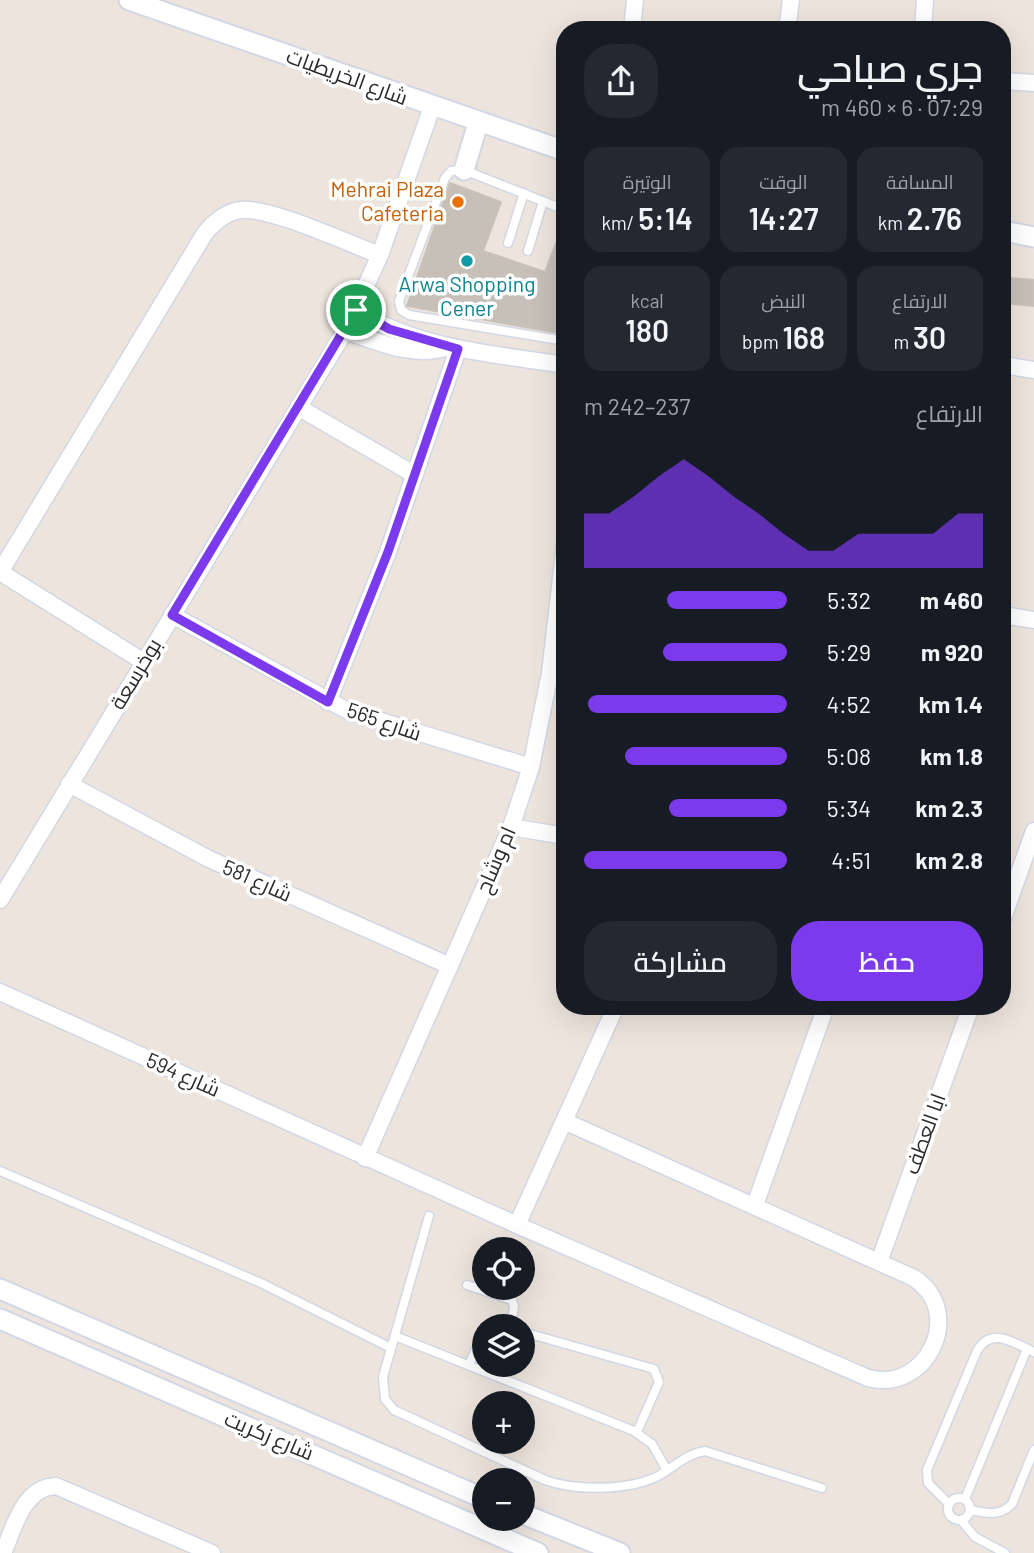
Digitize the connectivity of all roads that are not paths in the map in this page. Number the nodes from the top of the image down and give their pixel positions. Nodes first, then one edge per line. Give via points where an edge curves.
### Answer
1 (130, 0) edge
2 (635, 0) edge
3 (791, 0) edge
4 (925, 0) edge
5 (633, 21) edge
6 (788, 21) edge
7 (924, 21) edge
8 (1011, 82) edge
9 (1034, 83) edge
10 (432, 107) junction
11 (478, 123) junction
12 (556, 148) edge
13 (464, 170) junction
14 (524, 194) junction
15 (543, 201) junction
16 (556, 206) edge
17 (398, 208) junction
18 (429, 221) junction
19 (1034, 228) edge
20 (1011, 229) edge
21 (1011, 231) edge
22 (1034, 237) edge
23 (508, 243) dead end
24 (528, 251) dead end
25 (380, 255) junction
26 (356, 310) junction
27 (345, 331) junction
28 (556, 339) edge
29 (453, 348) junction
30 (556, 364) edge
31 (1011, 366) edge
32 (1034, 370) edge
33 (298, 407) junction
34 (415, 475) junction
35 (0, 572) edge
36 (172, 615) junction
37 (1011, 616) edge
38 (1034, 620) edge
39 (556, 659) edge
40 (144, 662) junction
41 (328, 702) junction
42 (531, 767) junction
43 (69, 784) junction
44 (510, 827) junction
45 (1034, 831) edge
46 (556, 835) edge
47 (1011, 896) edge
48 (0, 900) edge
49 (450, 967) junction
50 (0, 992) edge
51 (612, 1015) edge
52 (823, 1015) edge
53 (968, 1015) edge
54 (564, 1121) junction
55 (365, 1158) junction
56 (0, 1171) edge
57 (755, 1205) junction
58 (429, 1216) dead end
59 (517, 1225) junction
60 (879, 1262) junction
61 (467, 1285) dead end
62 (0, 1289) edge
63 (513, 1314) edge
64 (0, 1320) edge
65 (535, 1335) edge
66 (395, 1336) junction
67 (391, 1348) junction
68 (1031, 1350) edge
69 (472, 1358) edge
70 (469, 1365) junction
71 (637, 1432) junction
72 (1034, 1450) edge
73 (667, 1470) junction
74 (822, 1488) dead end
75 (472, 1493) edge
76 (965, 1499) junction
77 (949, 1504) junction
78 (971, 1510) junction
79 (535, 1519) edge
80 (961, 1520) junction
81 (3, 1553) edge
82 (212, 1553) edge
83 (538, 1553) edge
84 (620, 1553) edge
85 (1005, 1553) edge

1 - 10 street, شارع الخريطيات
2 - 5 street
3 - 6 street
4 - 7 street
8 - 9 street
10 - 11 street, شارع الخريطيات
10 - 17 street, بوخرسعة
11 - 12 street, شارع الخريطيات
11 - 13 street
13 - 14 lane
13 - 18 lane via 448,174
14 - 15 lane
14 - 23 lane
15 - 16 lane
15 - 24 lane
17 - 18 lane
17 - 25 street, بوخرسعة
18 - 28 lane via 399,301 405,313
19 - 20 street
21 - 22 street
25 - 26 street, بوخرسعة
25 - 35 street via 260,211 234,212 218,219 205,233
26 - 27 street, بوخرسعة
26 - 29 street via 389,329
27 - 29 street via 400,348
27 - 33 street, بوخرسعة
29 - 30 street
29 - 34 street
31 - 32 street
33 - 34 street
33 - 36 street, بوخرسعة
34 - 41 street
35 - 40 street
36 - 40 street, بوخرسعة
36 - 41 street, شارع 565
37 - 38 street
39 - 42 street, ام وشاح
40 - 43 street, بوخرسعة
41 - 42 street, شارع 565 via 369,719
42 - 44 street, ام وشاح
43 - 48 street, بوخرسعة
43 - 49 street, شارع 581 via 209,859
44 - 46 street
44 - 49 street, ام وشاح
45 - 47 street
49 - 55 street, ام وشاح
50 - 55 street, شارع 594
51 - 54 street
52 - 57 street
53 - 60 street, ابا العطف
54 - 57 street, شارع 594
54 - 59 street
55 - 59 street, شارع 594
56 - 67 lane via 261,1283
57 - 60 street, شارع 594
58 - 66 lane
59 - 60 street, شارع 594 via 868,1378 895,1381 908,1376 926,1356 939,1323 939,1310 925,1286
61 - 63 lane via 512,1300
62 - 75 street, شارع زكريت
64 - 83 street, شارع زكريت
65 - 71 lane via 654,1369 659,1382
66 - 67 lane
66 - 70 lane
67 - 73 lane via 382,1384 385,1399 394,1410 545,1479 568,1487 593,1488 644,1481
68 - 76 lane
68 - 77 lane via 994,1337 977,1351 927,1470 928,1483
69 - 70 lane
70 - 71 lane
71 - 73 lane via 652,1444
72 - 78 lane via 1006,1510 991,1514
73 - 74 lane via 694,1452 705,1451
76 - 77 lane via 956,1498
76 - 78 lane
77 - 80 lane via 952,1518
78 - 80 lane
79 - 84 street
80 - 85 lane via 975,1537
81 - 82 street via 31,1495 56,1486

